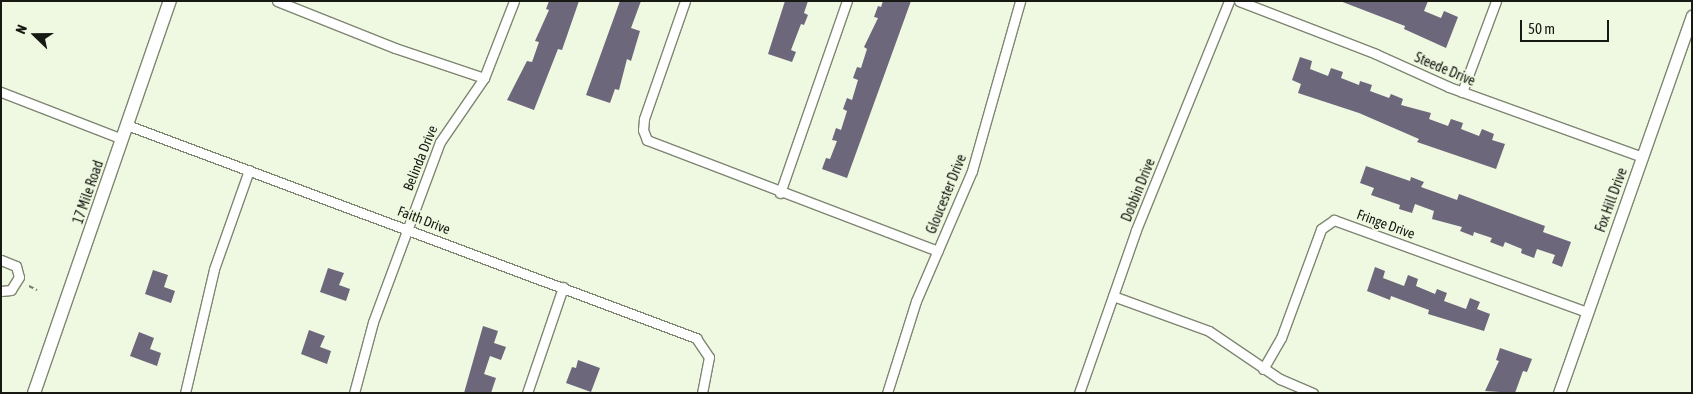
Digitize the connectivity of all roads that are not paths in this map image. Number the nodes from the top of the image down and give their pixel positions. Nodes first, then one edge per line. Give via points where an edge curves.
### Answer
1 (170, 1) edge
2 (277, 1) edge
3 (514, 1) edge
4 (685, 1) edge
5 (847, 1) edge
6 (1020, 1) edge
7 (1229, 1) edge
8 (1239, 1) edge
9 (1496, 1) edge
10 (1692, 16) edge
11 (484, 78) junction
12 (1, 92) edge
13 (1462, 92) junction
14 (127, 125) junction
15 (122, 140) junction
16 (1642, 157) junction
17 (249, 170) junction
18 (780, 193) junction
19 (408, 228) junction
20 (938, 251) junction
21 (1, 260) edge
22 (563, 287) junction
23 (1, 291) edge
24 (1113, 296) junction
25 (1587, 312) junction
26 (1263, 369) junction
27 (34, 393) edge
28 (185, 393) edge
29 (354, 393) edge
30 (527, 393) edge
31 (702, 393) edge
32 (886, 393) edge
33 (1079, 393) edge
34 (1313, 393) edge
35 (1559, 393) edge

1 - 14 main road, 17 Mile Road
2 - 11 street via 395,48
3 - 11 street, Belinda Drive
4 - 18 street via 644,119 644,135 660,147
5 - 18 street
6 - 20 street, Gloucester Drive via 972,171
7 - 24 street, Dobbin Drive via 1136,230
8 - 13 street, Steede Drive via 1369,51
9 - 13 street
10 - 16 street, Fox Hill Drive
11 - 19 street, Belinda Drive via 444,133
12 - 15 street
13 - 16 street, Steede Drive
14 - 15 main road, 17 Mile Road
14 - 17 street, Faith Drive
15 - 27 main road, 17 Mile Road
16 - 25 street, Fox Hill Drive
17 - 19 street, Faith Drive
17 - 28 street via 214,268
18 - 20 street
19 - 22 street, Faith Drive
19 - 29 street, Belinda Drive via 373,322
20 - 32 street, Gloucester Drive via 913,310
21 - 23 street via 16,266 19,277 11,290
22 - 30 street
22 - 31 street, Faith Drive via 696,338 706,348 709,366
24 - 26 street via 1208,331
24 - 33 street, Dobbin Drive
25 - 26 street, Fringe Drive via 1334,220 1321,229 1281,338
25 - 35 street, Fox Hill Drive
26 - 34 street

